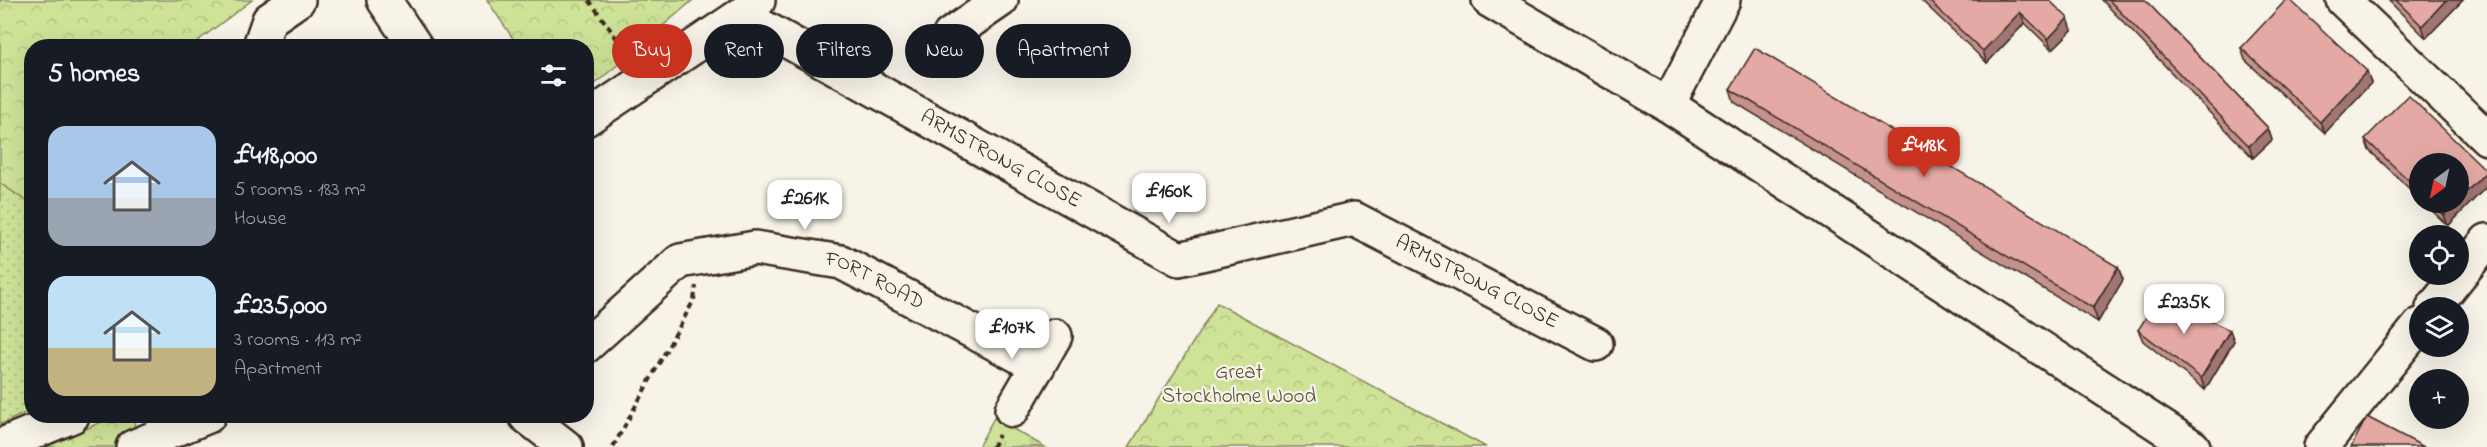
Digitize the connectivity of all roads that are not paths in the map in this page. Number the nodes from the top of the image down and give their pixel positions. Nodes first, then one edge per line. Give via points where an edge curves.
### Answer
1 (298, 0) edge
2 (384, 0) edge
3 (1001, 0) edge
4 (1489, 0) edge
5 (1723, 0) edge
6 (2343, 0) edge
7 (750, 8) edge
8 (966, 24) edge
9 (262, 39) edge
10 (409, 39) edge
11 (1668, 105) junction
12 (594, 114) edge
13 (2487, 138) edge
14 (2487, 241) edge
15 (2442, 297) edge
16 (1055, 336) dead end
17 (594, 339) edge
18 (2409, 339) edge
19 (1596, 344) dead end
20 (1038, 366) junction
21 (1012, 410) dead end
22 (56, 423) edge
23 (191, 423) edge
24 (535, 423) edge
25 (2, 446) edge
26 (133, 447) edge
27 (566, 447) edge
28 (2193, 447) edge
29 (2321, 447) edge

1 - 9 street via 269,20
2 - 10 street
3 - 8 street
4 - 11 street
5 - 11 street
6 - 13 street
7 - 12 street
7 - 19 street, ARMSTRONG CLOSE via 1179,259 1354,219
11 - 28 street
14 - 15 street
16 - 20 street
17 - 20 street, FORT ROAD via 680,261 755,248 841,262
18 - 29 street
20 - 21 street
22 - 25 street
23 - 26 street
24 - 27 street

